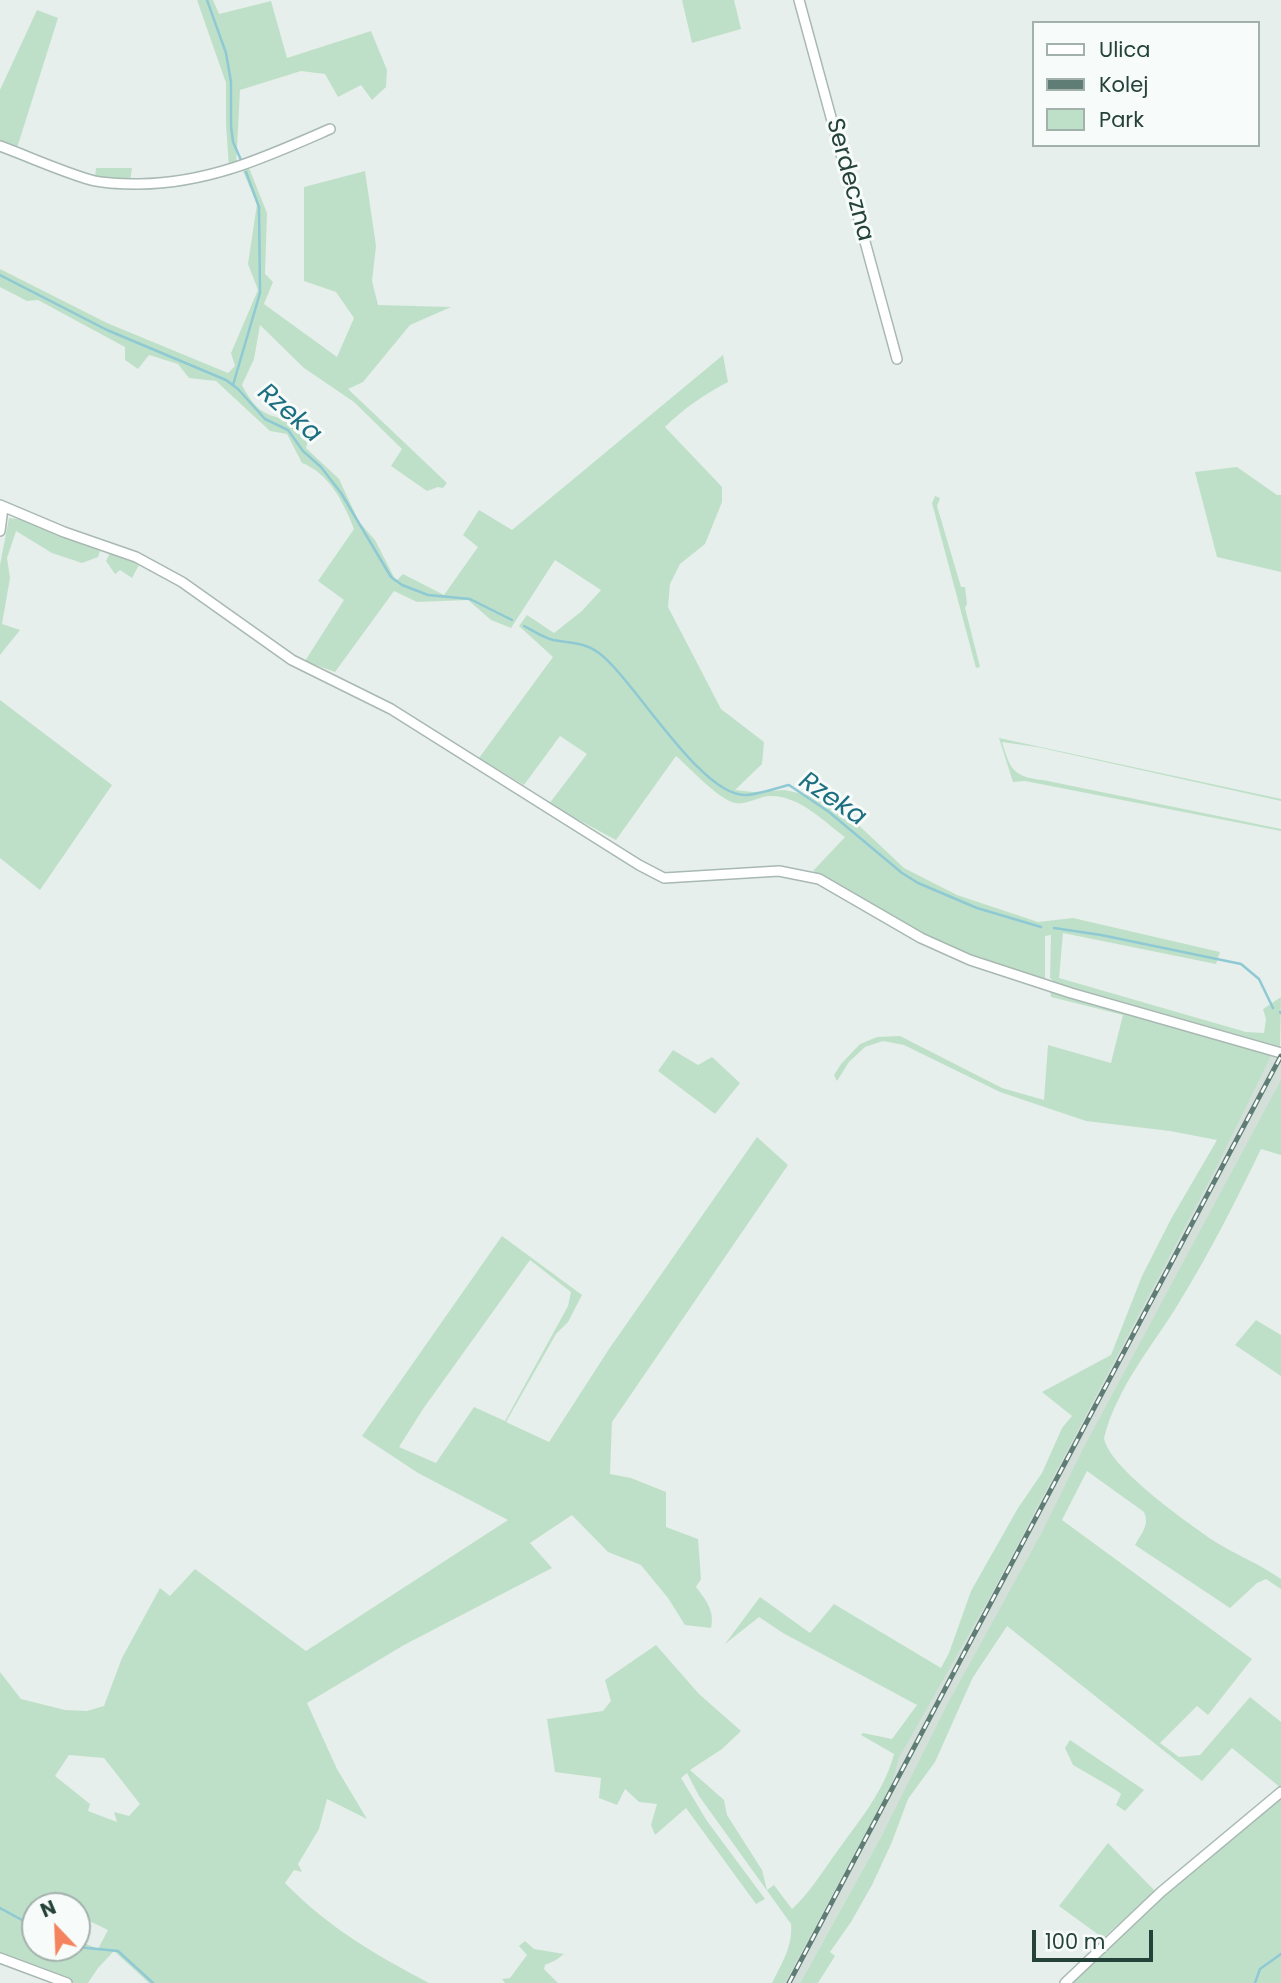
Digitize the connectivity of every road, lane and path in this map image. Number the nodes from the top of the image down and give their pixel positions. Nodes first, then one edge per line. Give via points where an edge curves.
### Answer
1 (799, 0) edge
2 (330, 129) dead end
3 (0, 146) edge
4 (897, 359) dead end
5 (2, 506) edge
6 (0, 531) edge
7 (1281, 1053) edge
8 (1281, 1792) edge
9 (0, 1958) edge
10 (67, 1983) edge
11 (1065, 1983) edge

1 - 4 street, Serdeczna
2 - 3 street via 234,169 156,184 93,181
5 - 6 street
5 - 7 street via 136,557 170,576 292,660 391,709 664,878 779,871 820,879 921,938 970,960
8 - 11 street via 1161,1892
9 - 10 street

